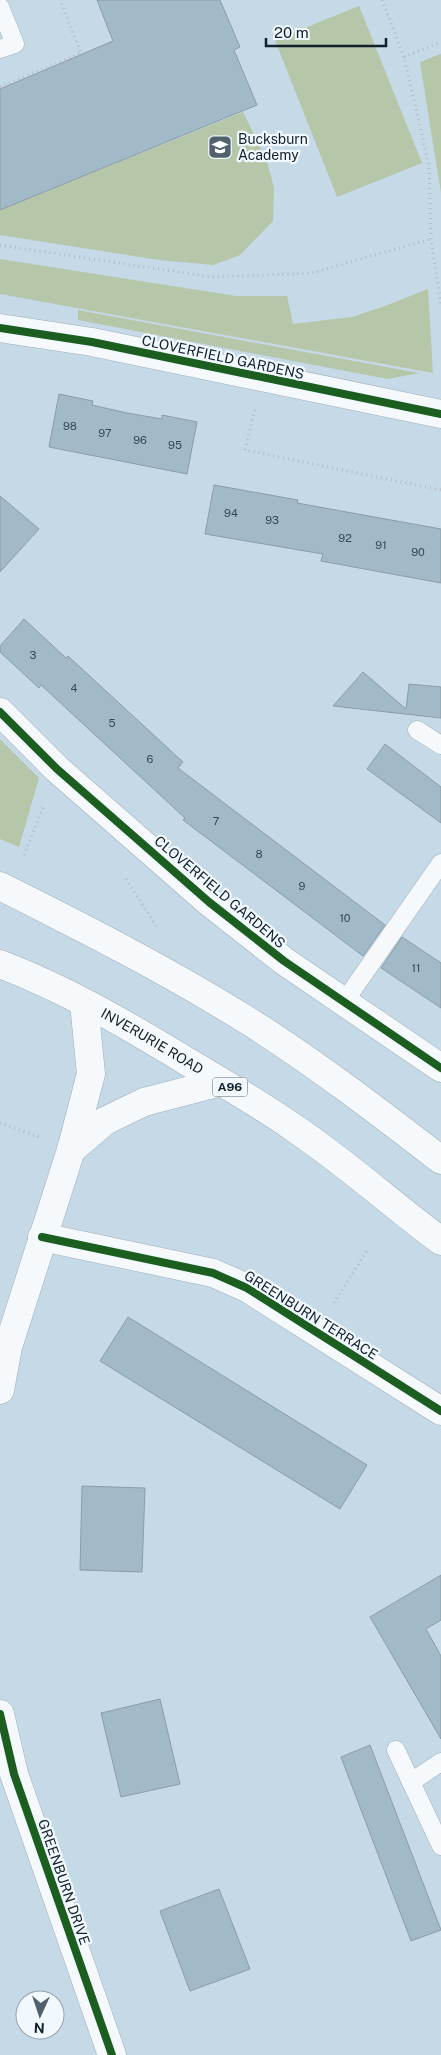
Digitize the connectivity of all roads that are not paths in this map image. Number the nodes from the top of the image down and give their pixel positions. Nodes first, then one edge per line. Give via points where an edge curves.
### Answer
1 (0, 7) edge
2 (7, 46) edge
3 (0, 328) edge
4 (441, 414) edge
5 (0, 712) edge
6 (417, 730) dead end
7 (441, 745) edge
8 (441, 863) edge
9 (0, 886) edge
10 (0, 964) edge
11 (344, 1002) junction
12 (84, 1003) junction
13 (441, 1068) edge
14 (221, 1082) junction
15 (71, 1150) junction
16 (441, 1160) edge
17 (42, 1237) junction
18 (441, 1241) edge
19 (0, 1390) edge
20 (441, 1411) edge
21 (0, 1714) edge
22 (396, 1750) dead end
23 (441, 1762) edge
24 (411, 1782) junction
25 (441, 1846) edge
26 (112, 2055) edge

1 - 2 lane
3 - 4 street, CLOVERFIELD GARDENS via 92,342
5 - 11 street, CLOVERFIELD GARDENS via 57,769 209,902 284,961
6 - 7 lane
8 - 11 lane
9 - 16 street via 88,930 250,1022 363,1100
10 - 12 street, INVERURIE ROAD / A96 via 37,978
11 - 13 street, CLOVERFIELD GARDENS
12 - 14 street, INVERURIE ROAD / A96
12 - 15 street via 91,1074
14 - 15 street via 144,1102 105,1121
14 - 18 street, INVERURIE ROAD / A96 via 295,1128
15 - 17 street
17 - 19 street via 8,1347
17 - 20 street, GREENBURN TERRACE via 213,1273 247,1288
21 - 26 street, GREENBURN DRIVE via 14,1774
22 - 24 lane
23 - 24 lane
24 - 25 lane

